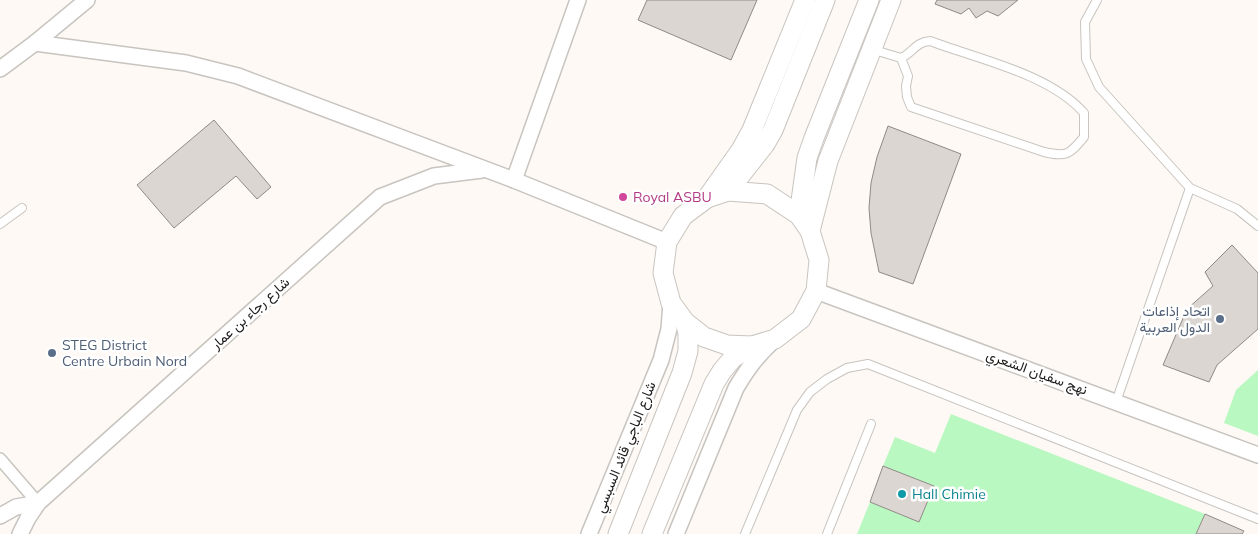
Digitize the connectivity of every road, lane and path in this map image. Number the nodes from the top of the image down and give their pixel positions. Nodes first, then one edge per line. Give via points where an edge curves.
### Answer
1 (87, 0) edge
2 (578, 0) edge
3 (805, 0) edge
4 (824, 0) edge
5 (869, 0) edge
6 (891, 0) edge
7 (1097, 0) edge
8 (35, 43) junction
9 (872, 49) junction
10 (901, 58) junction
11 (0, 69) edge
12 (486, 170) junction
13 (514, 180) junction
14 (1190, 188) junction
15 (728, 191) junction
16 (707, 198) junction
17 (22, 208) dead end
18 (799, 215) junction
19 (0, 224) edge
20 (1258, 226) edge
21 (810, 231) junction
22 (667, 242) junction
23 (816, 290) junction
24 (671, 302) junction
25 (684, 322) junction
26 (775, 339) junction
27 (752, 346) junction
28 (1116, 402) junction
29 (871, 424) dead end
30 (1258, 455) edge
31 (0, 459) edge
32 (38, 503) junction
33 (0, 516) edge
34 (1258, 519) edge
35 (20, 534) edge
36 (589, 534) edge
37 (618, 534) edge
38 (652, 534) edge
39 (676, 534) edge
40 (745, 534) edge
41 (827, 534) edge

1 - 8 street
2 - 13 street
3 - 16 street via 752,130
4 - 15 street via 773,130
5 - 18 street via 814,138
6 - 9 street
7 - 14 lane via 1085,22 1086,58 1099,87
8 - 11 street
8 - 12 street via 186,63 238,76
9 - 10 lane
9 - 21 street via 828,161
10 - 10 lane via 917,45 930,41 1017,70 1048,85 1080,108 1084,112 1084,137 1066,154 1058,155 911,107 907,97 908,76
12 - 13 street
12 - 32 street, شارع رجاء بن عمار via 434,176 380,197
13 - 22 street
14 - 20 lane via 1237,209
14 - 28 lane
15 - 16 street
15 - 18 street via 766,194
16 - 22 street via 683,216
17 - 19 lane
18 - 21 street
21 - 23 street via 819,260
22 - 24 street via 663,273
23 - 26 street via 801,319
23 - 28 street, نهج سفيان الشعري
24 - 25 street
24 - 36 street, شارع الباجي قائد السبسي via 669,329 661,360
25 - 27 street via 704,337 727,345
25 - 37 street via 688,351 682,373
26 - 27 street
26 - 39 street via 759,354 736,388
27 - 38 street via 732,358 714,384
28 - 30 street, نهج سفيان الشعري
29 - 41 lane
31 - 32 street
32 - 33 street, شارع رجاء بن عمار via 16,507
32 - 35 street, شارع رجاء بن عمار
34 - 40 lane via 868,364 847,368 810,392 797,410

